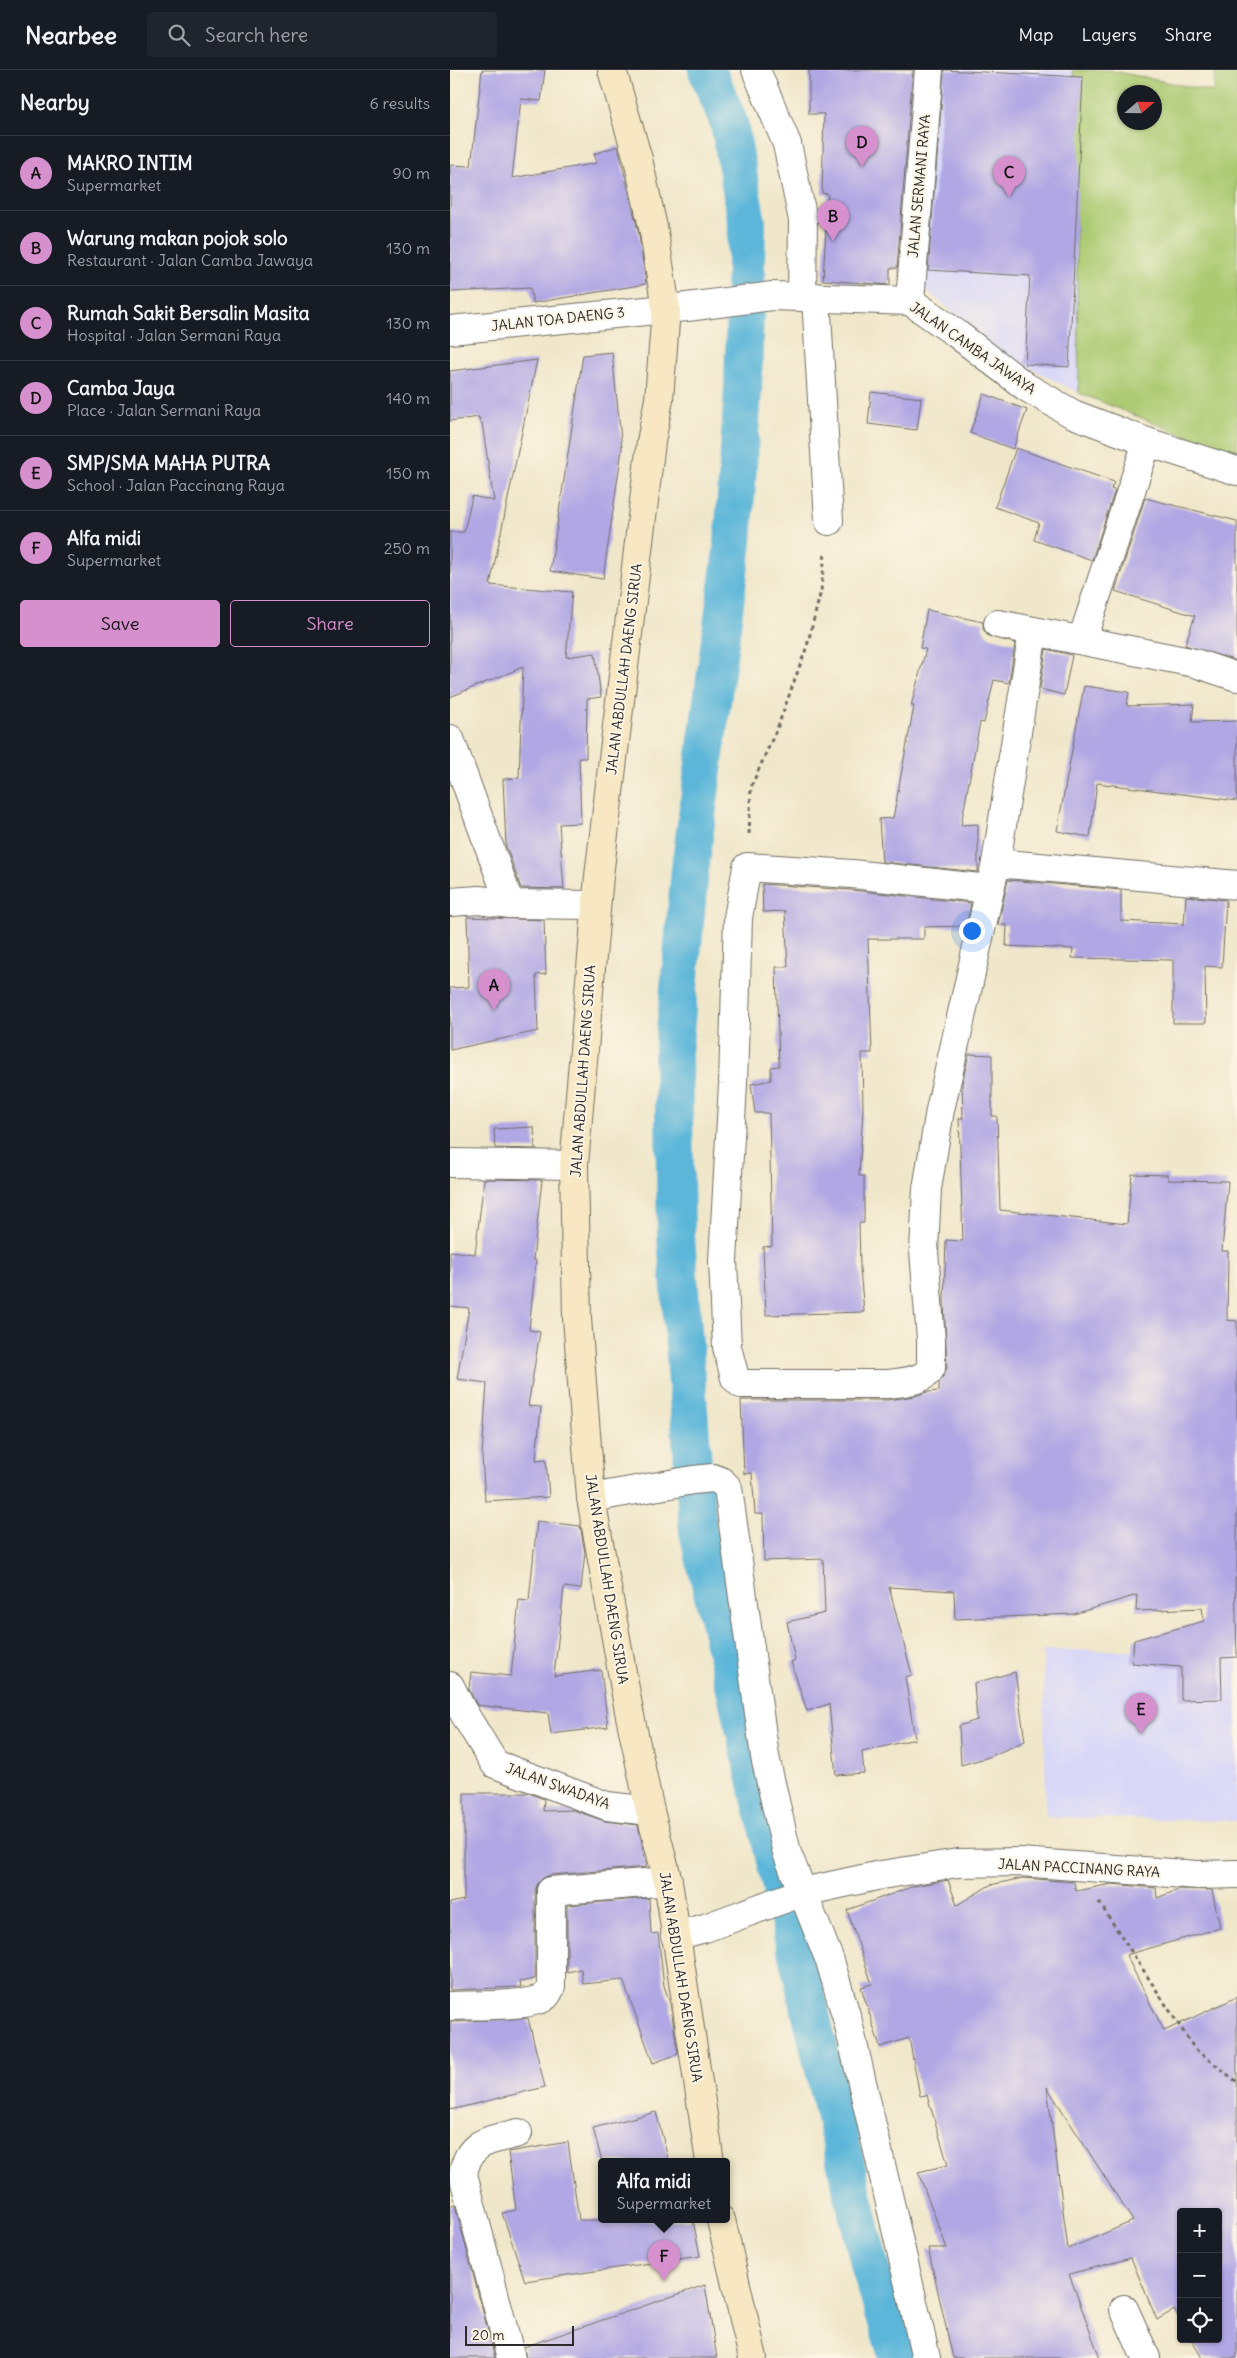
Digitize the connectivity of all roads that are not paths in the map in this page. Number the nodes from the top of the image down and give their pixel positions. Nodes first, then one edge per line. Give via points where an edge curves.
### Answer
1 (612, 70) edge
2 (756, 70) edge
3 (929, 70) edge
4 (809, 297) junction
5 (910, 301) junction
6 (676, 308) junction
7 (450, 330) edge
8 (1146, 442) junction
9 (1237, 471) edge
10 (829, 521) road end
11 (998, 624) dead end
12 (1033, 632) junction
13 (1082, 640) junction
14 (1237, 676) edge
15 (450, 739) edge
16 (992, 876) junction
17 (1237, 885) edge
18 (450, 902) edge
19 (510, 904) junction
20 (596, 905) junction
21 (450, 1163) edge
22 (574, 1165) junction
23 (601, 1496) junction
24 (450, 1686) edge
25 (650, 1811) junction
26 (1237, 1874) edge
27 (668, 1881) junction
28 (794, 1896) junction
29 (675, 1936) junction
30 (450, 2006) edge
31 (518, 2133) dead end
32 (709, 2158) edge
33 (722, 2223) edge
34 (1124, 2309) dead end
35 (511, 2358) edge
36 (753, 2358) edge
37 (926, 2358) edge
38 (1146, 2358) edge

1 - 6 main road, JALAN ABDULLAH DAENG SIRUA
2 - 4 street via 787,144 801,211
3 - 5 street, JALAN SERMANI RAYA
4 - 5 street, JALAN CAMBA JAWAYA
4 - 6 street, JALAN CAMBA JAWAYA via 772,296
4 - 10 street
5 - 8 street, JALAN CAMBA JAWAYA via 1026,387 1073,414
6 - 7 street, JALAN TOA DAENG 3
6 - 20 main road, JALAN ABDULLAH DAENG SIRUA via 651,442
8 - 9 street, JALAN CAMBA JAWAYA
8 - 13 street
11 - 12 street
12 - 13 street
12 - 16 street
13 - 14 street via 1195,663
15 - 19 street
16 - 16 street via 940,1110 926,1189 924,1251 931,1368 922,1377 888,1384 741,1384 735,1378 727,1347 723,1261 738,918 747,867 852,874
16 - 17 street
18 - 19 street via 479,900
19 - 20 street
20 - 22 main road, JALAN ABDULLAH DAENG SIRUA
21 - 22 street
22 - 23 main road, JALAN ABDULLAH DAENG SIRUA via 577,1318
23 - 25 main road, JALAN ABDULLAH DAENG SIRUA via 629,1711
23 - 28 street via 713,1478 728,1488 765,1757 788,1853
24 - 25 street, JALAN SWADAYA via 495,1764 607,1806
25 - 27 main road, JALAN ABDULLAH DAENG SIRUA
26 - 28 street, JALAN PACCINANG RAYA via 1198,1875 1020,1862 958,1863 881,1875
27 - 29 main road, JALAN ABDULLAH DAENG SIRUA
27 - 30 street via 551,1890 551,1986 548,1994 542,1999 523,2002
28 - 29 street, JALAN PACCINANG RAYA
28 - 37 street via 830,1961 848,2022
29 - 32 main road, JALAN ABDULLAH DAENG SIRUA
31 - 35 street via 478,2146 469,2153 463,2174
33 - 36 main road
34 - 38 street

